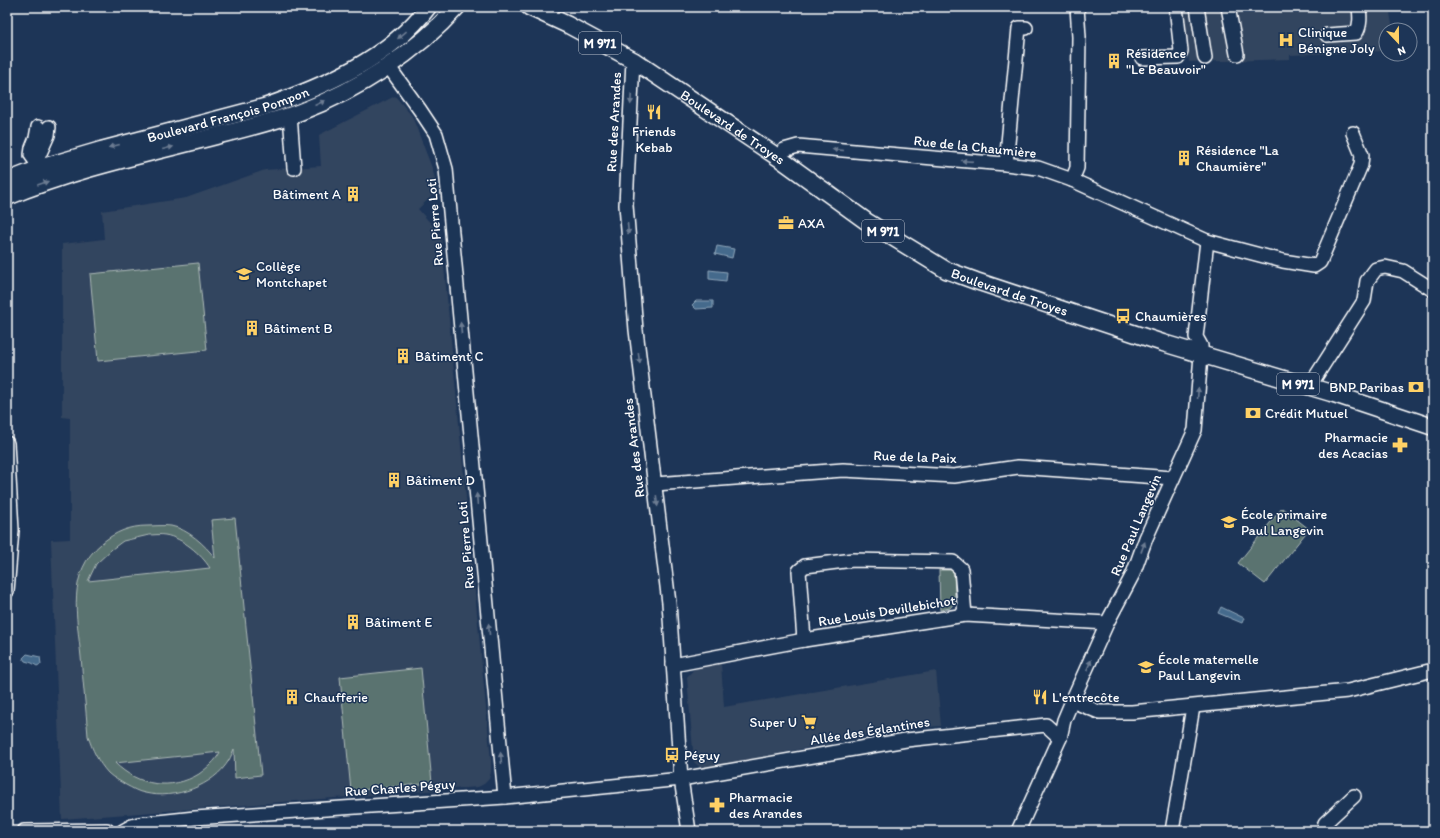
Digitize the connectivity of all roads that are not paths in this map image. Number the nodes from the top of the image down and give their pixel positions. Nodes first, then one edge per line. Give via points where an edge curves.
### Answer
1 (428, 7) edge
2 (445, 7) edge
3 (457, 7) edge
4 (529, 7) edge
5 (541, 7) edge
6 (1078, 7) edge
7 (1176, 7) edge
8 (1197, 7) edge
9 (1228, 7) edge
10 (1359, 7) edge
11 (568, 26) junction
12 (1026, 28) dead end
13 (1327, 35) dead end
14 (407, 53) junction
15 (1237, 54) dead end
16 (1142, 58) dead end
17 (1206, 58) dead end
18 (632, 60) junction
19 (388, 67) junction
20 (290, 115) junction
21 (43, 127) dead end
22 (1353, 133) dead end
23 (779, 158) junction
24 (1006, 164) junction
25 (40, 165) junction
26 (294, 168) dead end
27 (1072, 180) junction
28 (7, 181) edge
29 (7, 197) edge
30 (1207, 241) junction
31 (1433, 290) edge
32 (1201, 355) junction
33 (1309, 387) junction
34 (1433, 427) edge
35 (7, 443) edge
36 (1173, 478) junction
37 (655, 484) junction
38 (7, 587) edge
39 (7, 591) edge
40 (965, 615) junction
41 (1108, 623) junction
42 (804, 640) junction
43 (673, 665) junction
44 (1433, 670) edge
45 (1072, 701) junction
46 (1193, 707) junction
47 (1060, 738) junction
48 (681, 779) junction
49 (1354, 796) dead end
50 (505, 797) junction
51 (106, 830) edge
52 (24, 831) edge
53 (122, 831) edge
54 (689, 831) edge
55 (1018, 831) edge
56 (1172, 831) edge
57 (1323, 831) edge

1 -> 25 main road, Boulevard François Pompon via 402,36 373,56 325,84 295,97
2 - 14 main road
3 - 14 main road via 438,28
4 - 11 main road, M 971
5 - 11 main road, M 971
6 - 27 street via 1077,168
7 - 16 street via 1181,51 1178,57
8 - 17 street
9 - 15 street
10 - 13 street via 1359,29 1356,33
11 - 18 main road, M 971
12 - 24 street via 1019,28
14 - 19 main road, Boulevard François Pompon
18 - 23 main road, Boulevard de Troyes / M 971
18 -> 37 street, Rue des Arandes via 626,205 636,330
20 -> 19 main road, Boulevard François Pompon via 329,99
50 -> 19 street, Rue Pierre Loti via 481,599 446,169 436,134
20 - 26 street
29 -> 20 main road, Boulevard François Pompon via 71,174
21 - 25 street via 48,135
22 - 30 street, Rue de la Chaumière via 1362,155 1361,165 1320,262 1314,266 1283,261
24 -> 23 street, Rue de la Chaumière via 798,146 784,150
23 - 32 main road, Boulevard de Troyes / M 971 via 866,221 946,270
24 - 27 street, Rue de la Chaumière via 1038,168
25 - 28 main road, Boulevard François Pompon
27 - 30 street, Rue de la Chaumière
30 - 32 street via 1196,337 1201,346
31 - 33 street via 1403,271 1386,267 1376,270 1367,281 1364,301
32 - 33 main road, Boulevard de Troyes / M 971
36 -> 32 street, Rue Paul Langevin via 1196,430
33 - 34 main road, Boulevard de Troyes / M 971
35 - 38 street via 12,530
36 - 37 street, Rue de la Paix via 1018,468 954,476 843,470
41 -> 36 street, Rue Paul Langevin via 1133,574
37 -> 43 street, Rue des Arandes via 669,603
38 - 39 street
40 - 41 street, Rue Louis Devillebichot
40 - 42 street, Rue Louis Devillebichot
40 - 42 street via 961,569 953,562 853,560 804,566 799,571
45 -> 41 street, Rue Paul Langevin
42 - 43 street, Rue Louis Devillebichot
43 - 48 street, Rue des Arandes
44 - 46 street via 1348,691
45 - 46 street via 1099,712 1114,713
45 - 47 street, Rue Paul Langevin
46 - 56 street
47 - 48 street, Allée des Églantines via 1046,725 914,739
47 - 55 street, Rue Paul Langevin
48 - 50 street, Rue Charles Péguy
48 - 54 street, Rue des Arandes
49 - 57 street via 1325,823
50 - 53 street, Rue Charles Péguy via 195,818 140,824
51 - 52 street
51 - 53 street via 115,828

